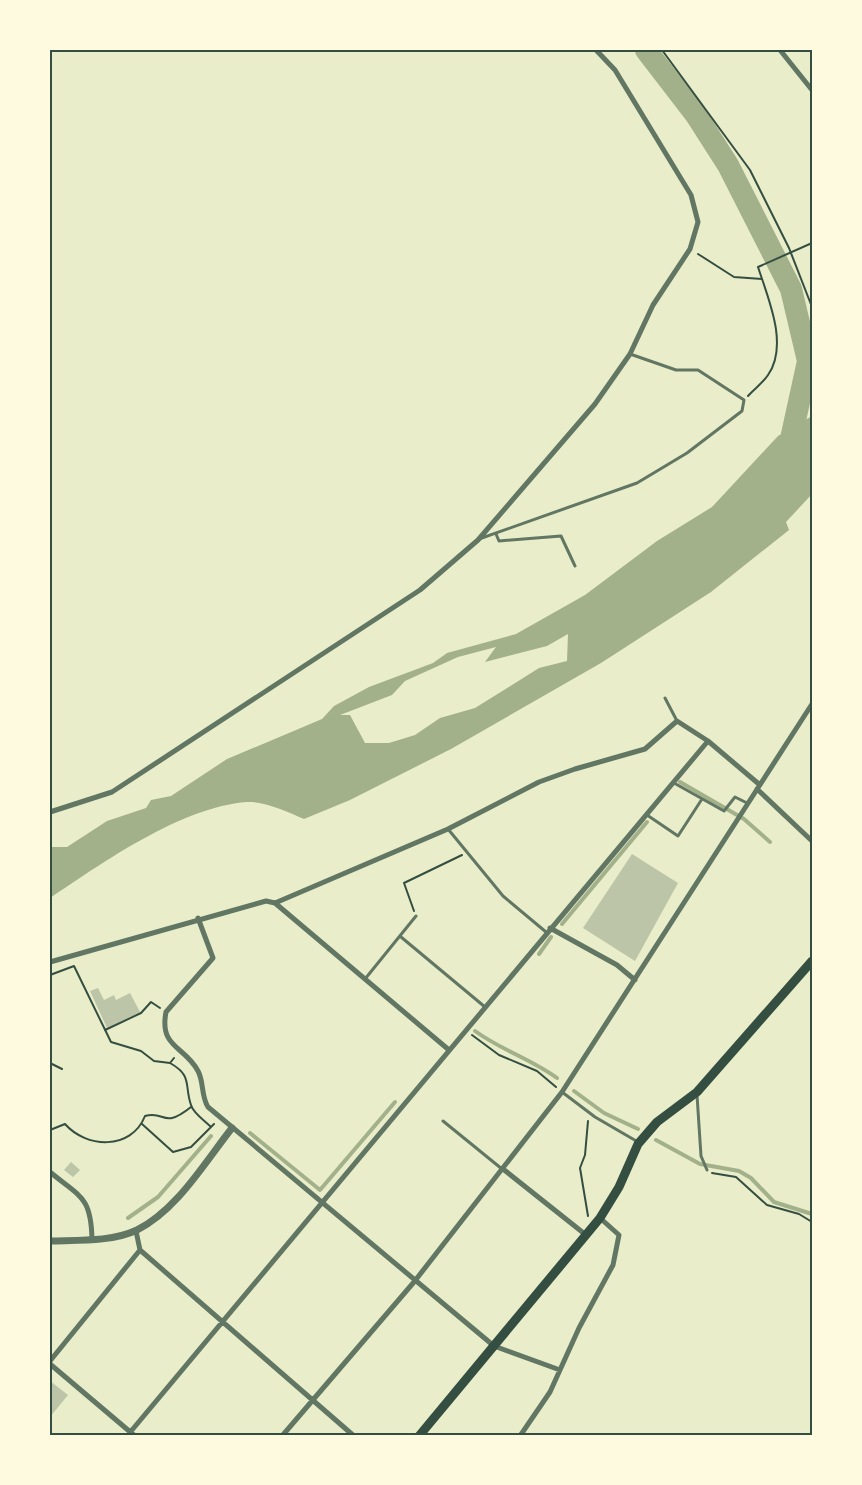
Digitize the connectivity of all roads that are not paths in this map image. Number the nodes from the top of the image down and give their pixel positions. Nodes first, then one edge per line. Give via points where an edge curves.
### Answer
1 (597, 50) edge
2 (780, 50) edge
3 (813, 90) edge
4 (630, 354) junction
5 (496, 534) junction
6 (478, 540) junction
7 (575, 566) dead end
8 (665, 698) dead end
9 (813, 704) edge
10 (677, 721) junction
11 (708, 741) junction
12 (673, 782) junction
13 (758, 787) junction
14 (702, 799) junction
15 (747, 803) junction
16 (50, 812) edge
17 (645, 814) junction
18 (448, 829) junction
19 (813, 841) edge
20 (275, 903) junction
21 (416, 916) road end
22 (198, 918) junction
23 (548, 930) junction
24 (401, 937) junction
25 (813, 961) edge
26 (50, 962) edge
27 (364, 980) junction
28 (635, 980) junction
29 (485, 1007) junction
30 (449, 1050) junction
31 (562, 1092) junction
32 (697, 1092) junction
33 (443, 1122) dead end
34 (232, 1128) junction
35 (640, 1142) junction
36 (503, 1169) junction
37 (707, 1170) road end
38 (50, 1172) edge
39 (324, 1203) junction
40 (600, 1218) junction
41 (136, 1231) junction
42 (588, 1232) junction
43 (92, 1239) junction
44 (50, 1241) edge
45 (140, 1250) junction
46 (414, 1282) junction
47 (221, 1322) junction
48 (494, 1346) junction
49 (50, 1362) edge
50 (560, 1370) junction
51 (312, 1400) junction
52 (131, 1434) edge
53 (282, 1436) edge
54 (354, 1436) edge
55 (419, 1436) edge
56 (520, 1436) edge

1 - 4 street via 615,70 691,195 698,222 690,249 653,305
2 - 3 street
4 - 5 lane via 676,370 698,370 744,400 742,411 687,453 637,483
4 - 6 street via 595,404
5 - 6 lane
5 - 7 lane via 499,541 561,536
6 - 16 street via 381,618 112,792
8 - 10 lane
9 - 13 street
10 - 11 street
10 - 18 street via 645,749 539,782
11 - 12 street
11 - 13 street
12 - 14 lane
12 - 17 street
13 - 15 street
13 - 19 street
14 - 15 lane via 724,811 735,797
14 - 17 lane via 678,836
15 - 28 street
17 - 23 street
18 - 20 street
18 - 23 lane via 503,896
20 - 22 street via 266,901
20 - 27 street
21 - 24 lane
22 - 26 street
22 - 34 street via 213,958 166,1012 165,1033 195,1065 203,1099
23 - 28 street via 617,965
23 - 29 street
24 - 27 lane
24 - 29 lane
25 - 32 highway
27 - 30 street
28 - 31 street
29 - 30 street
30 - 39 street
31 - 35 lane via 589,1113
31 - 36 street
32 - 35 highway via 657,1122
32 - 37 lane via 701,1156
33 - 36 lane
34 - 39 street
34 - 41 street via 173,1202
35 - 40 highway
36 - 42 street
36 - 46 street
38 - 43 street via 86,1203 92,1214
39 - 46 street
39 - 47 street
40 - 42 highway
40 - 50 street via 619,1235 613,1265
41 - 43 street
41 - 45 street
42 - 48 highway
43 - 44 street
45 - 47 street
45 - 49 street
46 - 48 street
46 - 51 street
47 - 51 street
47 - 52 street
48 - 50 street
48 - 55 highway
49 - 52 street
50 - 56 street
51 - 53 street
51 - 54 street

